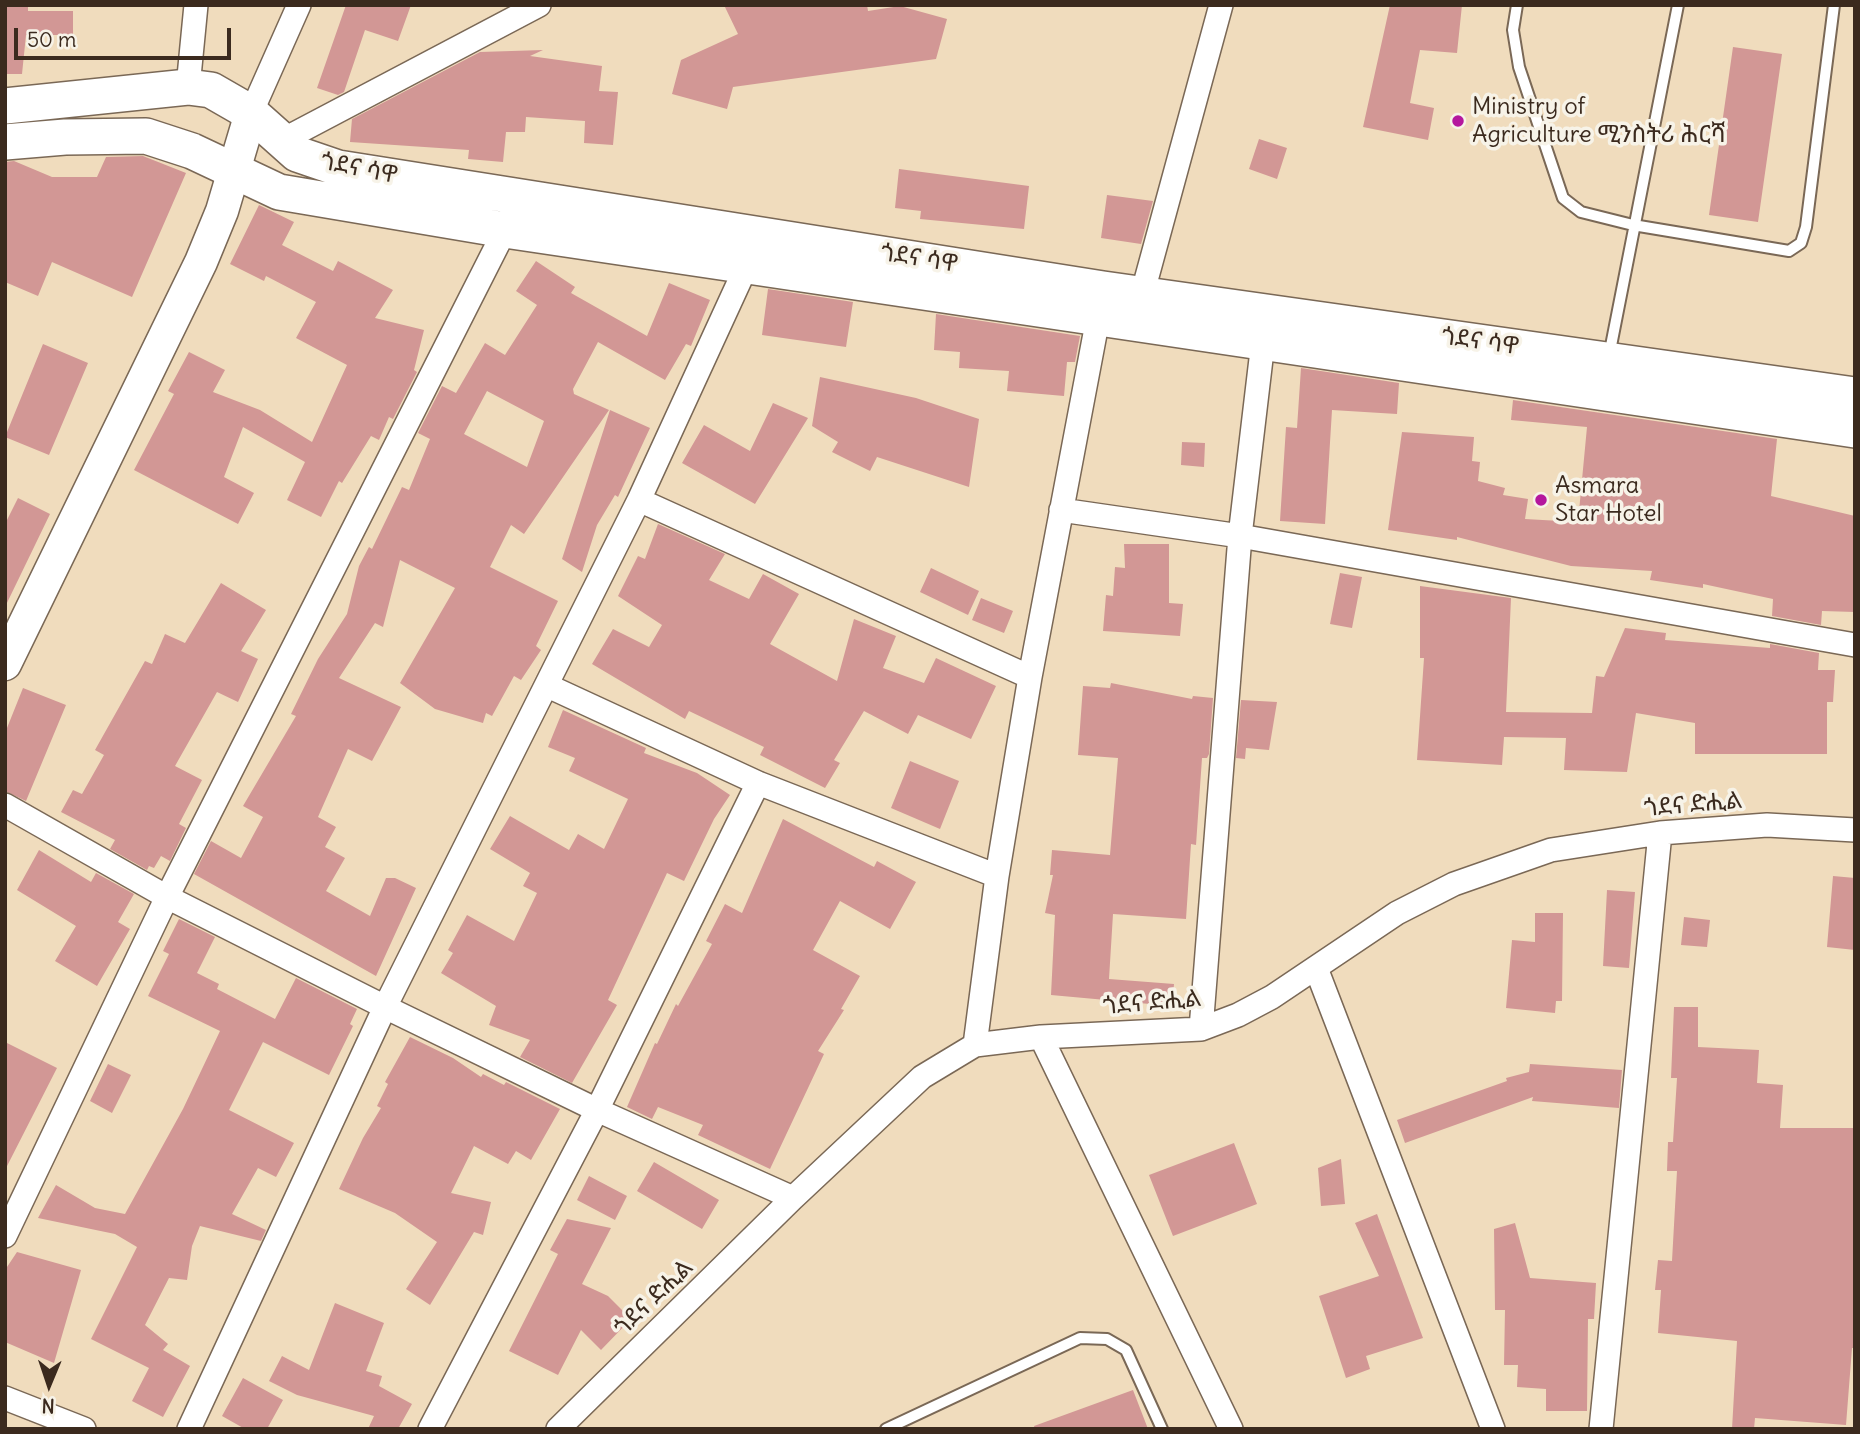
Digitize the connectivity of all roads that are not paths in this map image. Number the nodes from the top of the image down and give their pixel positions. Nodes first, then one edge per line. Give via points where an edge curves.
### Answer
1 (196, 5) edge
2 (299, 5) edge
3 (539, 5) edge
4 (1221, 5) edge
5 (1517, 5) edge
6 (1678, 5) edge
7 (1834, 5) edge
8 (188, 87) junction
9 (5, 106) edge
10 (251, 113) junction
11 (281, 141) junction
12 (5, 142) edge
13 (234, 172) junction
14 (519, 195) junction
15 (1633, 225) junction
16 (505, 230) junction
17 (760, 234) junction
18 (747, 266) junction
19 (1139, 309) junction
20 (1098, 318) junction
21 (1264, 342) junction
22 (1606, 376) junction
23 (1855, 395) edge
24 (1855, 430) edge
25 (639, 500) junction
26 (1061, 510) junction
27 (1240, 536) junction
28 (1855, 645) edge
29 (5, 664) edge
30 (1030, 677) junction
31 (548, 686) junction
32 (758, 783) junction
33 (5, 806) edge
34 (1855, 830) edge
35 (1660, 833) junction
36 (998, 876) junction
37 (167, 897) junction
38 (1316, 968) junction
39 (385, 1007) junction
40 (1201, 1028) junction
41 (1041, 1037) junction
42 (975, 1045) junction
43 (597, 1110) junction
44 (793, 1198) junction
45 (5, 1236) edge
46 (5, 1398) edge
47 (84, 1429) edge
48 (189, 1429) edge
49 (430, 1429) edge
50 (558, 1429) edge
51 (886, 1429) edge
52 (1162, 1429) edge
53 (1231, 1429) edge
54 (1493, 1429) edge
55 (1601, 1429) edge

1 - 8 street
2 - 10 street
3 - 11 street
4 - 19 street
5 - 15 lane via 1513,30 1519,66 1563,198 1581,212
6 - 15 lane
7 - 15 lane via 1801,243 1789,251
8 - 9 main road, ጎደና ሳዋ
8 - 10 main road, ጎደና ሳዋ via 211,90
10 - 11 main road, ጎደና ሳዋ
10 - 13 main road
11 - 14 main road, ጎደና ሳዋ via 297,154 338,168
12 - 13 main road, ጎደና ሳዋ via 146,136 192,151
13 - 16 main road, ጎደና ሳዋ via 279,192
13 - 29 main road via 201,262
14 - 16 street
14 - 17 main road, ጎደና ሳዋ
15 - 22 lane
16 - 18 main road, ጎደና ሳዋ
16 - 37 street
17 - 18 street
17 - 19 main road, ጎደና ሳዋ
18 - 20 main road, ጎደና ሳዋ
18 - 25 street
19 - 20 main road, ጎደና ሳዋ
19 - 21 main road, ጎደና ሳዋ
19 - 22 main road, ጎደና ሳዋ
20 - 26 street
21 - 22 main road, ጎደና ሳዋ
21 - 27 street
22 - 23 main road, ጎደና ሳዋ
22 - 24 main road, ጎደና ሳዋ
25 - 30 street
25 - 31 street
26 - 27 street
26 - 30 street
27 - 28 street
27 - 40 street
30 - 36 street
31 - 32 street
31 - 39 street
32 - 36 street
32 - 43 street
33 - 37 street
34 - 35 street, ጎደና ድሒል via 1767,825
35 - 38 street, ጎደና ድሒል via 1551,850 1454,884 1397,913
35 - 55 street
36 - 42 street
37 - 39 street
37 - 45 street
38 - 40 street, ጎደና ድሒል via 1238,1016
38 - 54 street
39 - 43 street
39 - 48 street
40 - 41 street, ጎደና ድሒል
41 - 42 street, ጎደና ድሒል
41 - 53 street
42 - 44 street, ጎደና ድሒል via 922,1077
43 - 44 street
43 - 49 street
44 - 50 street, ጎደና ድሒል
46 - 47 street
51 - 52 lane via 1080,1338 1107,1339 1126,1350

